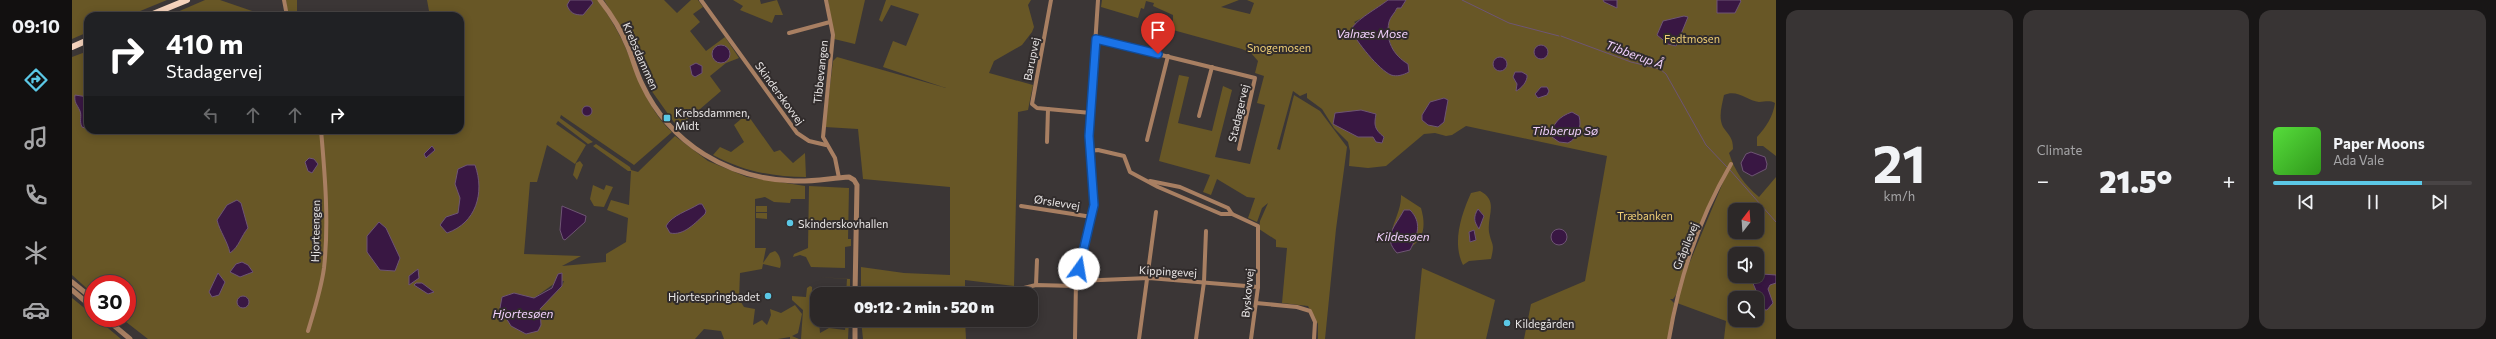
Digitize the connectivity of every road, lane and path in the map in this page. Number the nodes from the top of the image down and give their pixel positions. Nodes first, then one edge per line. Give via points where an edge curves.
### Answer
1 (187, 0) edge
2 (284, 0) edge
3 (600, 0) edge
4 (701, 0) edge
5 (826, 0) edge
6 (1051, 0) edge
7 (1098, 0) edge
8 (158, 12) edge
9 (286, 12) edge
10 (830, 22) junction
11 (789, 33) dead end
12 (1096, 39) junction
13 (84, 42) edge
14 (72, 47) edge
15 (1168, 56) junction
16 (1212, 67) junction
17 (1048, 109) junction
18 (1090, 113) junction
19 (1199, 116) dead end
20 (321, 134) edge
21 (1147, 140) dead end
22 (1047, 142) dead end
23 (826, 145) junction
24 (1238, 149) dead end
25 (1090, 151) junction
26 (1731, 164) dead end
27 (839, 178) junction
28 (1150, 181) junction
29 (1020, 206) dead end
30 (1156, 212) dead end
31 (1232, 214) junction
32 (1092, 217) junction
33 (1206, 231) dead end
34 (1037, 260) dead end
35 (1149, 278) junction
36 (72, 282) edge
37 (1204, 282) junction
38 (1076, 284) junction
39 (1036, 286) junction
40 (855, 287) edge
41 (1033, 287) edge
42 (1258, 287) junction
43 (72, 290) edge
44 (84, 292) edge
45 (84, 300) edge
46 (1256, 303) junction
47 (115, 327) edge
48 (117, 327) edge
49 (855, 327) edge
50 (308, 331) dead end
51 (121, 332) junction
52 (130, 339) edge
53 (854, 339) edge
54 (1075, 339) edge
55 (1139, 339) edge
56 (1196, 339) edge
57 (1251, 339) edge
58 (1314, 339) edge
59 (1669, 339) edge

1 - 8 main road
2 - 9 street
3 - 27 street, Krebsdammen via 628,47 652,104 695,149 725,166 765,178 796,181
4 - 23 street, Skinderskovvej via 796,133 809,141
5 - 10 street, Tibbevangen
6 - 17 street, Barupvej via 1032,104 1036,108
7 - 12 street
10 - 11 street
10 - 23 street, Tibbevangen via 832,55 822,128
12 - 15 street, Stadagervej
12 - 18 street
13 - 14 main road
15 - 16 street, Stadagervej
15 - 21 street
16 - 19 street
16 - 24 street, Stadagervej via 1255,78
17 - 18 street, Barupvej
17 - 22 street
18 - 25 street
20 - 50 street, Hjorteengen via 325,251 321,284
23 - 27 street via 835,158
25 - 28 street via 1098,150 1124,156 1130,172
25 - 32 street via 1094,196
26 - 59 street, Gråpilevej via 1683,275
27 - 40 street via 852,178 857,185
28 - 31 street via 1221,214
28 - 31 street via 1180,187 1228,208
29 - 32 street, Ørslevvej
30 - 35 street
31 - 42 street, Byskovvej via 1258,226
32 - 38 street
33 - 37 street
34 - 39 street
35 - 37 street, Kippingevej
35 - 38 street, Kippingevej
35 - 55 street
36 - 44 street
37 - 42 street, Kippingevej
37 - 56 street
38 - 39 street, Kippingevej
38 - 54 street
39 - 41 street, Kippingevej
42 - 46 street, Byskovvej
43 - 45 street
46 - 57 street, Byskovvej
46 - 58 street via 1297,306 1310,311 1315,322
47 - 51 street
48 - 51 street
49 - 53 street
51 - 52 street

